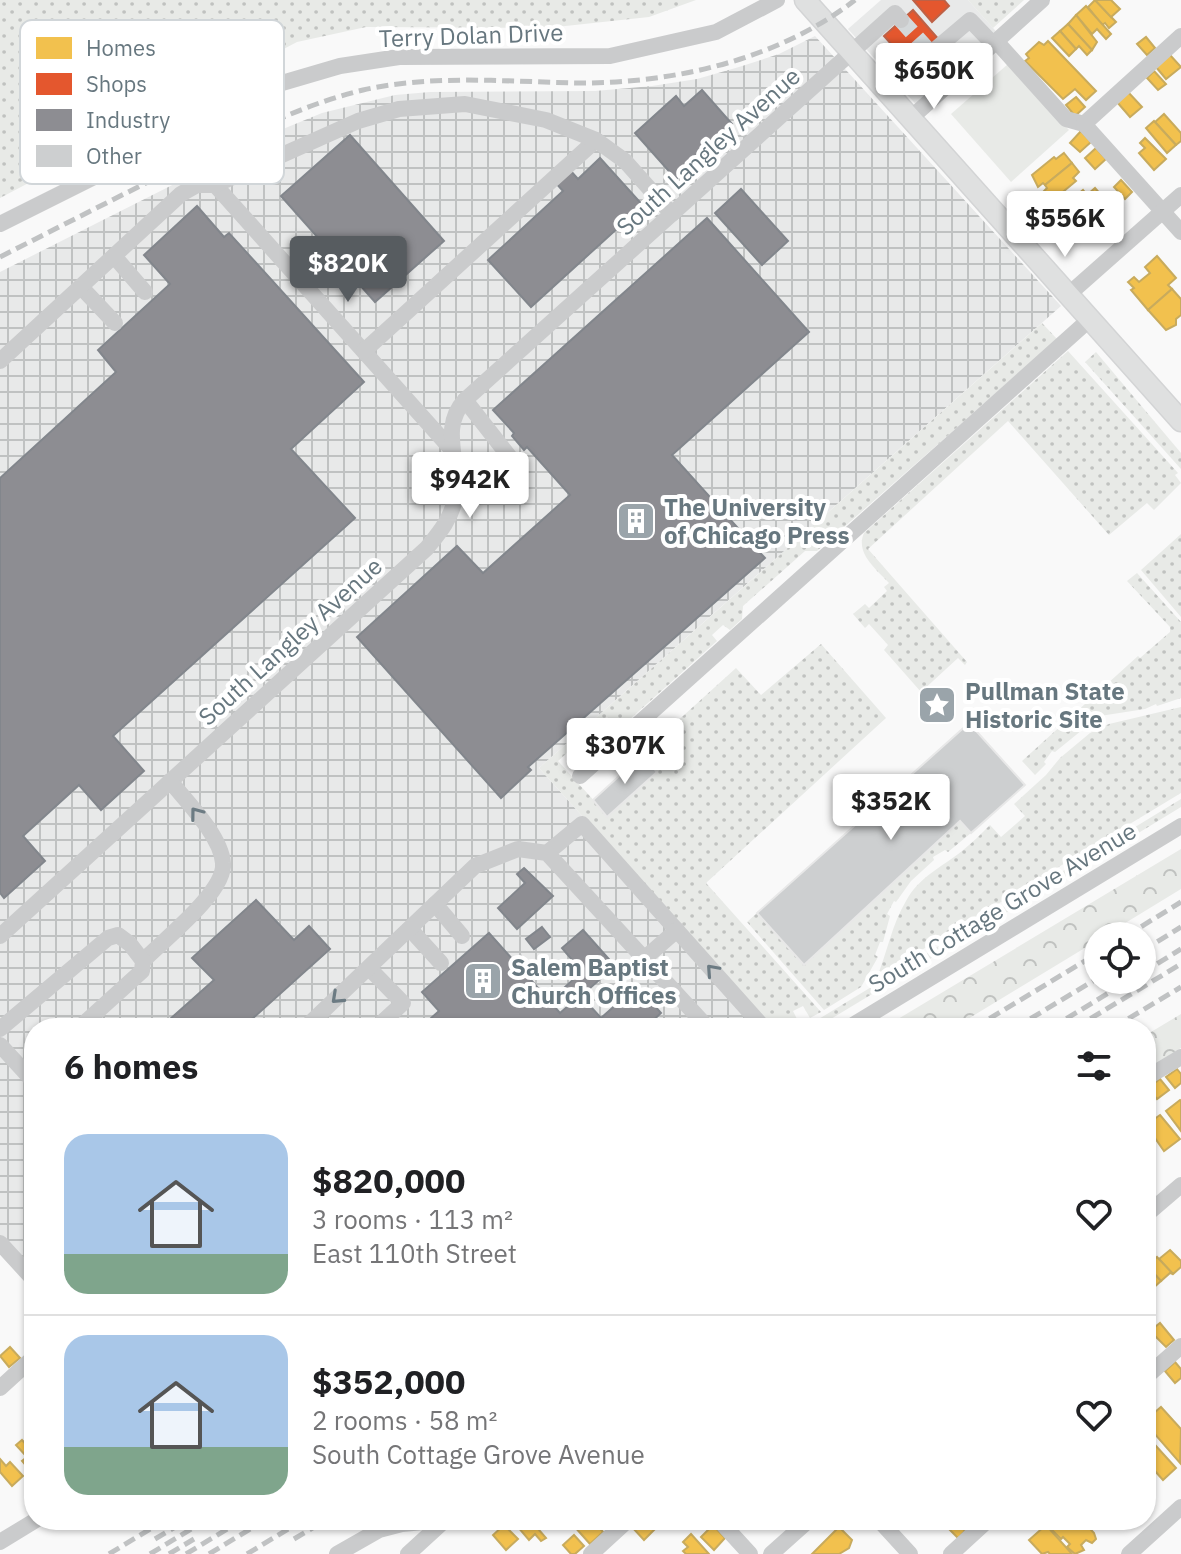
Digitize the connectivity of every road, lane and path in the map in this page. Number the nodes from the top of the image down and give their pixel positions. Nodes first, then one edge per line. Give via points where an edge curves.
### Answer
1 (777, 0) edge
2 (805, 0) edge
3 (1042, 0) edge
4 (901, 20) dead end
5 (1181, 36) edge
6 (994, 43) junction
7 (930, 53) junction
8 (853, 54) junction
9 (954, 80) junction
10 (284, 82) edge
11 (886, 91) junction
12 (911, 118) junction
13 (1084, 124) junction
14 (596, 140) junction
15 (284, 154) edge
16 (80, 184) edge
17 (215, 185) joint
18 (1181, 195) edge
19 (1163, 211) junction
20 (672, 214) junction
21 (0, 224) edge
22 (1181, 232) edge
23 (114, 256) junction
24 (81, 287) junction
25 (145, 292) dead end
26 (1068, 295) junction
27 (1090, 319) junction
28 (115, 323) dead end
29 (364, 351) junction
30 (0, 361) edge
31 (465, 400) junction
32 (1181, 421) edge
33 (452, 450) junction
34 (457, 482) junction
35 (580, 776) dead end
36 (170, 781) junction
37 (1181, 826) edge
38 (547, 853) junction
39 (435, 904) junction
40 (410, 929) junction
41 (677, 930) junction
42 (0, 936) edge
43 (462, 936) dead end
44 (645, 958) junction
45 (143, 961) junction
46 (441, 963) dead end
47 (369, 968) junction
48 (90, 1018) edge
49 (316, 1018) edge
50 (387, 1018) edge
51 (699, 1018) edge
52 (755, 1018) edge
53 (864, 1018) edge
54 (0, 1029) edge
55 (0, 1045) edge
56 (1181, 1057) edge
57 (24, 1068) edge
58 (1156, 1072) edge
59 (1181, 1185) edge
60 (1156, 1206) edge
61 (1, 1247) edge
62 (24, 1270) edge
63 (1181, 1346) edge
64 (24, 1366) edge
65 (1156, 1368) edge
66 (0, 1388) edge
67 (1181, 1507) edge
68 (24, 1527) edge
69 (379, 1530) edge
70 (434, 1530) edge
71 (617, 1530) edge
72 (728, 1530) edge
73 (798, 1530) edge
74 (888, 1530) edge
75 (977, 1530) edge
76 (1156, 1530) edge
77 (1156, 1530) edge
78 (0, 1542) edge
79 (337, 1554) edge
80 (408, 1554) edge
81 (591, 1554) edge
82 (750, 1554) edge
83 (771, 1554) edge
84 (910, 1554) edge
85 (951, 1554) edge
86 (1129, 1554) edge

1 - 10 street, Terry Dolan Drive via 716,32 610,56 399,57
2 - 8 main road
3 - 6 street
4 - 8 street, South Langley Avenue via 895,13
5 - 13 street
6 - 7 street via 970,20
6 - 9 street
6 - 13 street via 1066,119
7 - 9 street
7 - 11 street
8 - 11 main road
8 - 20 street, South Langley Avenue
9 - 12 street
11 - 12 main road
12 - 26 main road
13 - 19 street
14 - 15 street via 546,120 465,104 399,109
14 - 20 street via 625,161
14 - 29 street
16 - 21 street, Terry Dolan Drive
17 - 23 street via 197,185 181,194
17 - 29 street
18 - 19 street
19 - 22 street
19 - 26 street
20 - 31 street, South Langley Avenue
23 - 24 street
23 - 25 street
24 - 28 street
24 - 30 street
26 - 27 main road
27 - 32 main road
27 - 35 street
29 - 33 street
31 - 33 street, South Langley Avenue via 453,418
31 - 34 street via 512,460 505,481 495,489
33 - 34 street, South Langley Avenue
34 - 36 street, South Langley Avenue via 450,517 427,548
36 - 42 street, South Langley Avenue
45 -> 36 street via 216,886 224,866 219,846
37 - 53 street, South Cottage Grove Avenue
38 - 39 street via 518,849 475,866
38 - 41 street via 582,824
38 - 44 street
39 - 40 street
39 - 43 street
40 - 46 street
40 - 47 street
41 - 44 street
52 -> 41 street
44 - 51 street
45 - 48 street via 142,971
45 - 54 street via 118,935 108,938
47 -> 49 street
47 - 50 street via 403,1003
55 - 57 street
56 - 58 street
59 - 60 street
61 - 62 street
63 - 65 street
64 - 66 street
67 - 77 street
68 - 78 street
69 - 79 street
70 - 80 street
71 - 81 street
72 - 82 street
73 - 83 street
74 - 84 street
75 - 85 street
76 - 86 street

